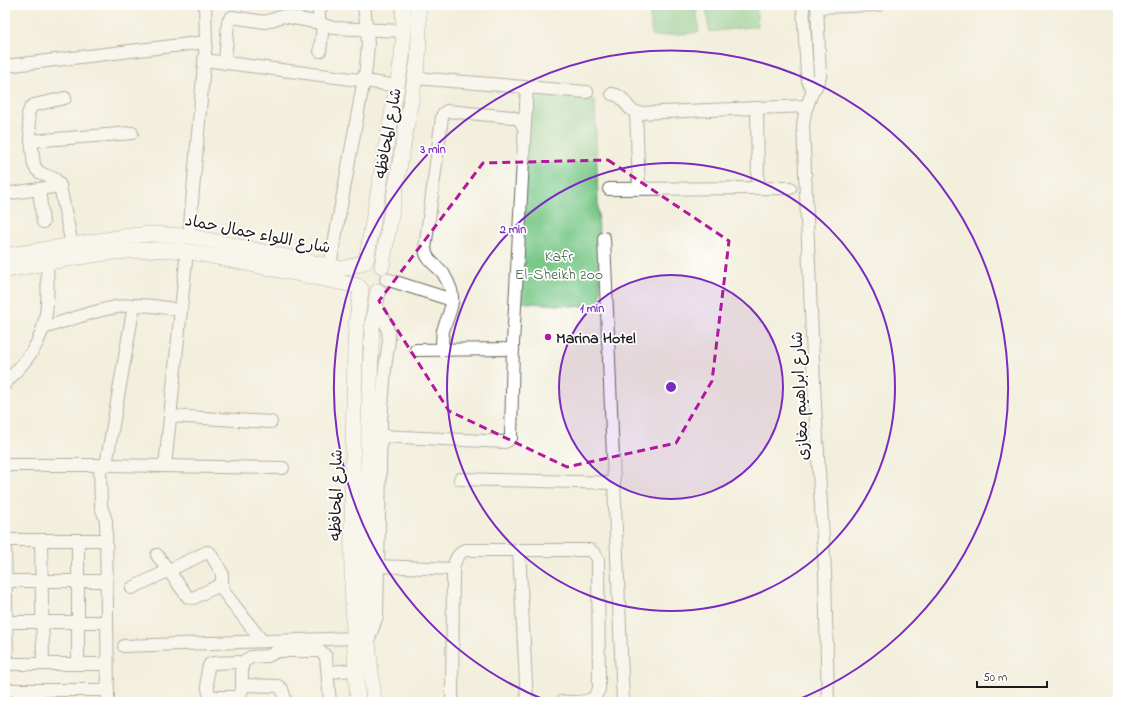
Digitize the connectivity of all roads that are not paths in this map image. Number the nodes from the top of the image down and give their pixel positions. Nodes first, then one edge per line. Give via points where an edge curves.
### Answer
1 (205, 5) edge
2 (323, 5) edge
3 (364, 5) edge
4 (403, 5) edge
5 (418, 5) edge
6 (879, 5) edge
7 (817, 8) edge
8 (804, 9) edge
9 (321, 24) junction
10 (367, 30) junction
11 (404, 31) junction
12 (206, 42) junction
13 (320, 51) dead end
14 (204, 60) junction
15 (225, 63) junction
16 (5, 66) edge
17 (415, 78) junction
18 (364, 81) junction
19 (397, 86) junction
20 (527, 87) junction
21 (812, 90) junction
22 (587, 92) dead end
23 (612, 94) dead end
24 (65, 98) dead end
25 (807, 106) junction
26 (757, 108) junction
27 (636, 112) junction
28 (524, 128) junction
29 (132, 133) dead end
30 (31, 140) junction
31 (60, 186) junction
32 (758, 188) junction
33 (790, 188) dead end
34 (39, 189) junction
35 (609, 189) dead end
36 (639, 189) junction
37 (5, 194) edge
38 (43, 222) dead end
39 (604, 238) dead end
40 (188, 243) junction
41 (72, 245) junction
42 (5, 256) edge
43 (364, 262) junction
44 (48, 263) junction
45 (289, 265) junction
46 (330, 266) junction
47 (5, 270) edge
48 (382, 279) junction
49 (360, 288) junction
50 (452, 300) junction
51 (134, 305) junction
52 (181, 310) junction
53 (44, 328) junction
54 (513, 349) junction
55 (416, 350) dead end
56 (442, 350) junction
57 (5, 384) edge
58 (170, 416) junction
59 (271, 422) dead end
60 (377, 431) junction
61 (103, 464) junction
62 (5, 465) edge
63 (165, 466) junction
64 (283, 468) dead end
65 (460, 479) dead end
66 (614, 483) junction
67 (373, 524) junction
68 (5, 540) edge
69 (41, 540) junction
70 (78, 540) junction
71 (106, 540) junction
72 (519, 550) junction
73 (157, 555) dead end
74 (378, 566) junction
75 (453, 569) junction
76 (168, 571) junction
77 (5, 581) edge
78 (42, 581) junction
79 (78, 581) junction
80 (106, 582) junction
81 (222, 584) junction
82 (132, 588) dead end
83 (6, 622) edge
84 (42, 622) junction
85 (78, 622) junction
86 (107, 622) junction
87 (262, 641) junction
88 (361, 641) junction
89 (124, 646) dead end
90 (6, 664) edge
91 (43, 664) junction
92 (78, 664) junction
93 (107, 664) junction
94 (241, 664) junction
95 (356, 670) junction
96 (328, 672) junction
97 (242, 685) junction
98 (9, 694) edge
99 (52, 696) edge
100 (87, 696) edge
101 (108, 696) edge
102 (286, 702) edge
103 (330, 702) edge
104 (358, 702) edge
105 (374, 702) edge
106 (452, 702) edge
107 (527, 702) edge
108 (561, 702) edge
109 (623, 702) edge
110 (828, 702) edge

1 - 12 street
2 - 9 street via 319,10
3 - 10 street
4 - 11 main road, شارع المحافظه
5 - 17 main road, شارع المحافظه via 419,36
6 - 7 street
7 - 8 street
7 - 21 street, شارع ابراهيم مغازى via 820,76
8 - 21 street via 807,75
9 - 10 street via 333,28
9 - 13 street
9 - 15 street via 283,16 265,22 232,17 228,22
10 - 11 street
10 - 18 street
11 - 19 main road, شارع المحافظه
12 - 14 street
12 - 16 street
14 - 15 street
14 - 40 street
15 - 18 street
17 - 20 street
17 - 48 main road, شارع المحافظه
18 - 19 street
18 - 46 street
19 - 43 main road, شارع المحافظه
20 - 22 street
20 - 28 street
21 - 25 street, شارع ابراهيم مغازى
23 - 27 street via 621,97 628,107
24 - 30 street via 31,107 28,114
25 - 26 street
25 - 110 street, شارع ابراهيم مغازى via 803,125 825,572
26 - 27 street
26 - 32 street
27 - 36 street
28 - 50 street via 520,120 512,117 448,111 443,114 425,252 448,281
28 - 54 street
29 - 30 street
30 - 31 street via 34,165 41,174 58,181
31 - 34 street
31 - 41 street
32 - 33 street
32 - 36 street
34 - 37 street
34 - 38 street
35 - 36 street
39 - 66 street
40 - 41 main road, شارع اللواء جمال حماد via 169,234 130,236
40 - 44 main road, شارع اللواء جمال حماد via 169,249 131,250
40 - 45 main road, شارع اللواء جمال حماد
40 - 52 street
41 - 42 main road, شارع اللواء جمال حماد
43 - 46 main road, شارع اللواء جمال حماد via 346,268
43 - 48 main road via 375,261
43 - 49 main road via 358,267 354,277
44 - 47 main road, شارع اللواء جمال حماد
44 - 53 street via 48,300
45 - 46 main road, شارع اللواء جمال حماد
45 - 49 main road, شارع اللواء جمال حماد
48 - 49 main road via 372,292
48 - 50 street
48 - 60 main road, شارع المحافظه via 375,306 371,349
49 - 88 main road, شارع المحافظه via 355,348 352,565
50 - 56 street via 443,334
51 - 52 street
51 - 53 street via 105,309
51 - 61 street
52 - 58 street
53 - 57 street via 31,353
54 - 56 street
54 - 60 street via 509,440 505,442
55 - 56 street
58 - 59 street
58 - 63 street
60 - 67 main road, شارع المحافظه
61 - 62 street
61 - 63 street
61 - 71 street via 100,506 105,518
63 - 64 street
65 - 66 street
66 - 109 street
67 - 74 street
67 - 88 main road, شارع المحافظه via 365,571
68 - 69 street
68 - 77 street
69 - 70 street
69 - 78 street
70 - 71 street
70 - 79 street
71 - 80 street
72 - 75 street via 465,550 456,558
72 - 107 street
72 - 108 street via 590,550 598,559 599,689 589,701
73 - 76 street
74 - 75 street
74 - 88 street via 376,616
75 - 106 street
76 - 81 street via 190,598
76 - 81 street via 208,552 222,573
76 - 82 street
77 - 78 street
77 - 83 street
78 - 79 street
78 - 84 street
79 - 80 street
79 - 85 street
80 - 86 street
81 - 87 street via 226,595
83 - 84 street
83 - 90 street
84 - 85 street
84 - 91 street
85 - 86 street
85 - 92 street
86 - 93 street
87 - 88 street
87 - 89 street
88 - 95 main road, شارع المحافظه
88 - 105 main road, شارع المحافظه
90 - 91 street
91 - 92 street
92 - 93 street
93 - 101 street
94 - 96 street via 251,657 268,656 278,651 318,651 326,657
94 - 97 street
94 - 97 street via 210,664 208,692 213,697 236,697 242,692
95 - 96 street
95 - 104 main road, شارع المحافظه
96 - 103 street
97 - 102 street via 278,686 282,689
98 - 99 street
99 - 100 street
100 - 101 street

